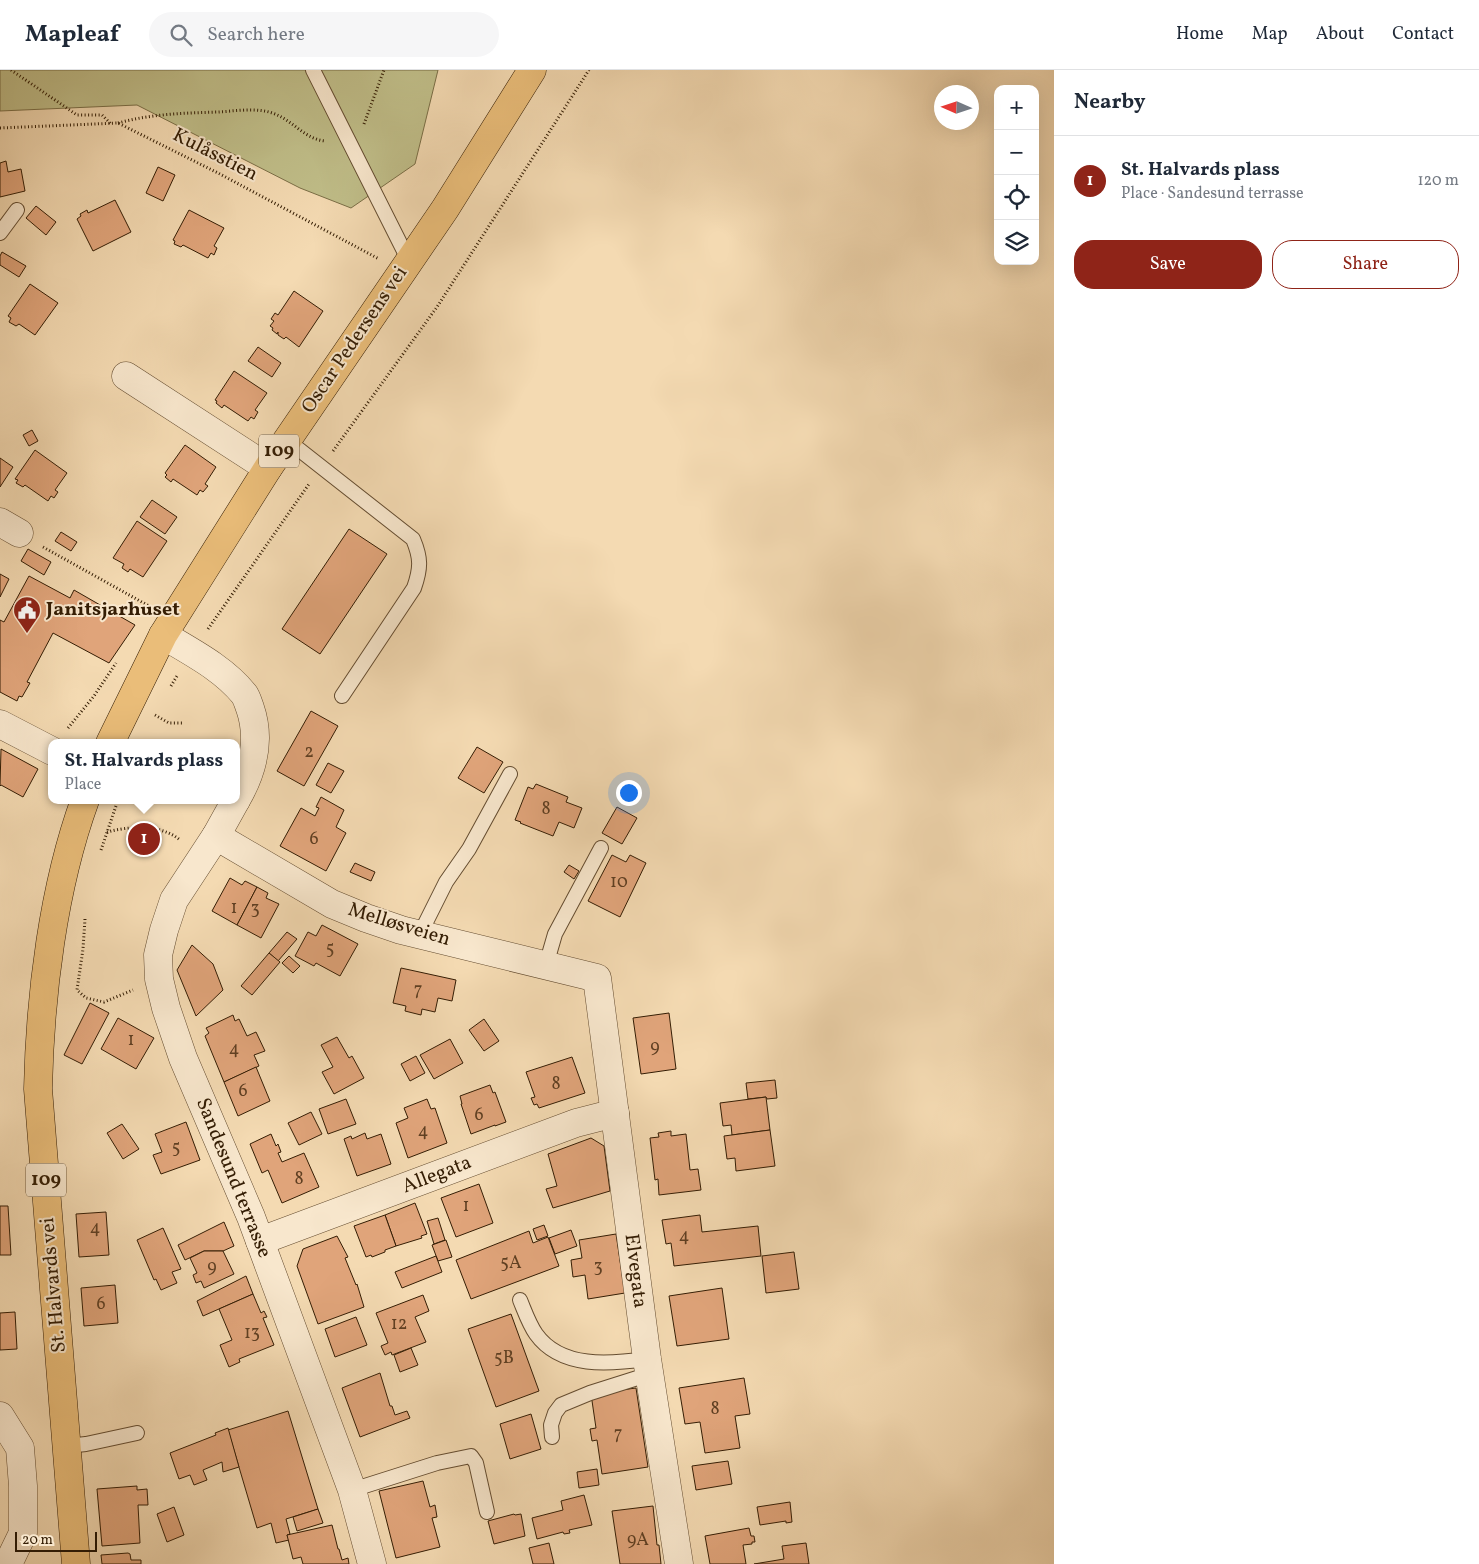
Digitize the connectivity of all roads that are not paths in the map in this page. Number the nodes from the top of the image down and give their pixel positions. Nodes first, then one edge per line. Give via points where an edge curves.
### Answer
1 (313, 70) edge
2 (532, 70) edge
3 (17, 210) dead end
4 (0, 234) edge
5 (405, 266) junction
6 (126, 376) dead end
7 (287, 440) junction
8 (268, 468) junction
9 (168, 627) junction
10 (342, 696) dead end
11 (0, 724) edge
12 (112, 739) edge
13 (48, 749) edge
14 (510, 774) dead end
15 (240, 793) edge
16 (84, 804) edge
17 (234, 804) edge
18 (209, 847) junction
19 (602, 848) dead end
20 (420, 934) junction
21 (546, 965) junction
22 (597, 978) joint
23 (615, 1113) junction
24 (260, 1241) junction
25 (520, 1300) dead end
26 (648, 1367) junction
27 (0, 1416) edge
28 (137, 1433) dead end
29 (552, 1437) dead end
30 (67, 1446) junction
31 (352, 1490) junction
32 (487, 1512) dead end
33 (8, 1564) edge
34 (76, 1564) edge
35 (372, 1564) edge
36 (679, 1564) edge

1 - 5 lane
2 - 5 main road, Oscar Pedersens vei / 109 via 445,209
3 - 4 lane
5 - 7 main road, Oscar Pedersens vei / 109
6 - 8 street
7 - 8 main road, Oscar Pedersens vei / 109
7 - 10 lane via 413,539 419,555 420,573 414,588
8 - 9 main road, Oscar Pedersens vei / 109
9 - 12 main road, Oscar Pedersens vei / 109
9 - 15 street, Sandesund terrasse via 245,695 255,730 255,749
11 - 13 street
14 - 20 lane via 469,849 446,882
16 - 30 main road, St. Halvards vei / 109 via 76,825 58,905 39,1041 38,1089
17 - 18 street, Sandesund terrasse
18 - 20 street, Melløsveien via 332,904
18 - 24 street, Sandesund terrasse via 174,900 158,955 159,979 183,1058
19 - 21 lane via 556,934
20 - 21 street, Melløsveien
21 - 22 street, Melløsveien
22 - 23 street, Elvegata
23 - 24 street, Allegata via 576,1123
23 - 26 street, Elvegata
24 - 31 street, Sandesund terrasse
25 - 26 lane via 537,1336 564,1356
26 - 29 lane via 561,1405 551,1425
26 - 36 street, Elvegata
27 - 33 street via 20,1448 23,1486 23,1533
28 - 30 lane
30 - 34 main road, St. Halvards vei / 109
31 - 32 lane via 437,1462 471,1456 476,1463
31 - 35 street, Sandesund terrasse

